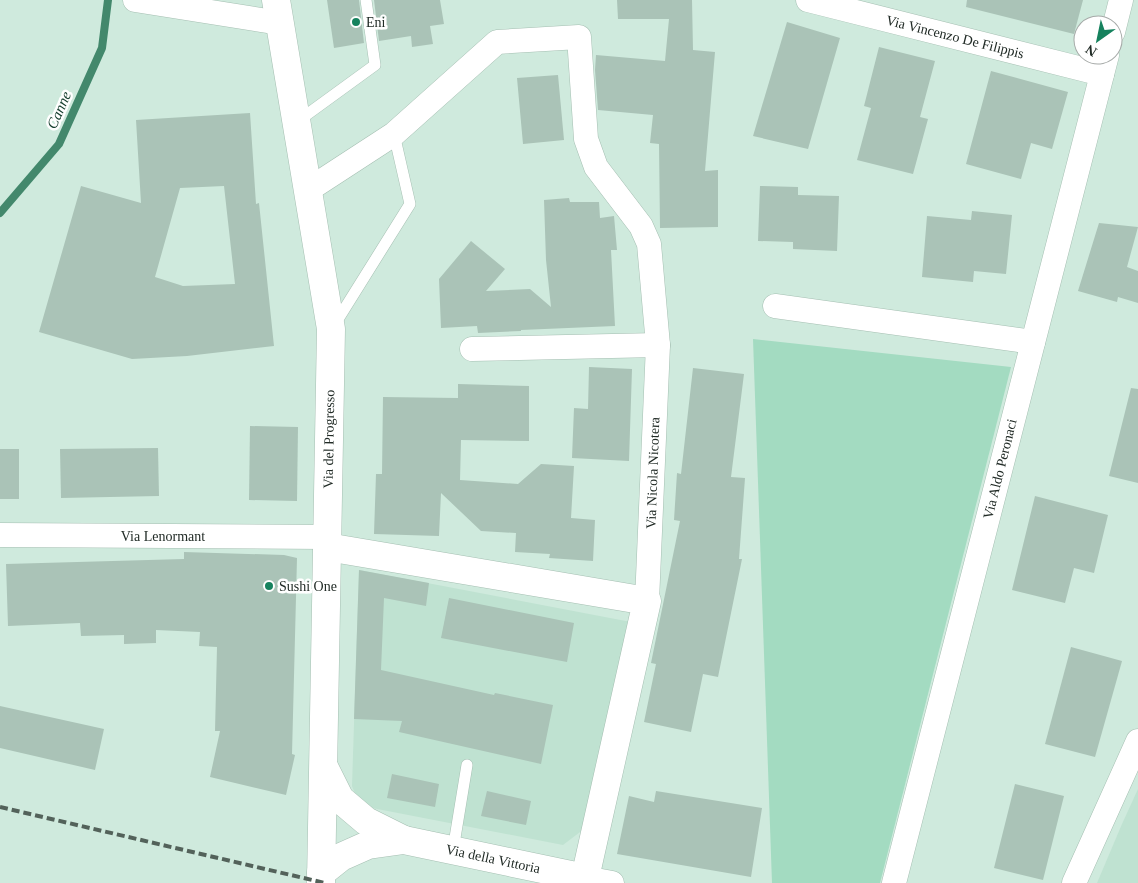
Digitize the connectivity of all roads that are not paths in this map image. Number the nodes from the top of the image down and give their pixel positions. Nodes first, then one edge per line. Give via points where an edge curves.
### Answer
1 (135, 0) edge
2 (366, 0) edge
3 (808, 0) edge
4 (1121, 0) edge
5 (278, 11) edge
6 (1117, 15) edge
7 (1073, 57) edge
8 (1105, 65) edge
9 (296, 122) junction
10 (394, 134) junction
11 (308, 190) junction
12 (775, 306) dead end
13 (331, 329) junction
14 (1033, 342) junction
15 (658, 345) junction
16 (472, 349) dead end
17 (0, 535) edge
18 (327, 542) junction
19 (647, 601) junction
20 (1138, 741) edge
21 (467, 764) dead end
22 (324, 766) junction
23 (404, 840) junction
24 (453, 850) junction
25 (321, 878) edge
26 (584, 878) junction
27 (612, 883) edge
28 (894, 883) edge
29 (1074, 883) edge

1 - 5 street
2 - 9 lane via 375,65
3 - 7 street, Via Vincenzo De Filippis
4 - 6 street
5 - 9 street, Via del Progresso
8 - 14 street, Via Aldo Peronaci
9 - 11 street, Via del Progresso
10 - 11 street
10 - 13 lane via 410,204
10 - 15 street, Via Nicola Nicotera via 497,42 579,37 586,139 596,167 641,226 649,244
11 - 13 street, Via del Progresso
12 - 14 street
13 - 18 street, Via del Progresso
14 - 28 street, Via Aldo Peronaci
15 - 16 street
15 - 19 street, Via Nicola Nicotera
17 - 18 street, Via Lenormant
18 - 19 street
18 - 22 street, Via del Progresso
19 - 26 street
20 - 29 street
21 - 24 lane
22 - 23 street, Via della Vittoria via 340,799 366,821
22 - 25 street, Via del Progresso
23 - 24 street, Via della Vittoria
23 - 25 street, Via della Vittoria via 368,844 341,857
24 - 26 street, Via della Vittoria
26 - 27 street, Via della Vittoria

